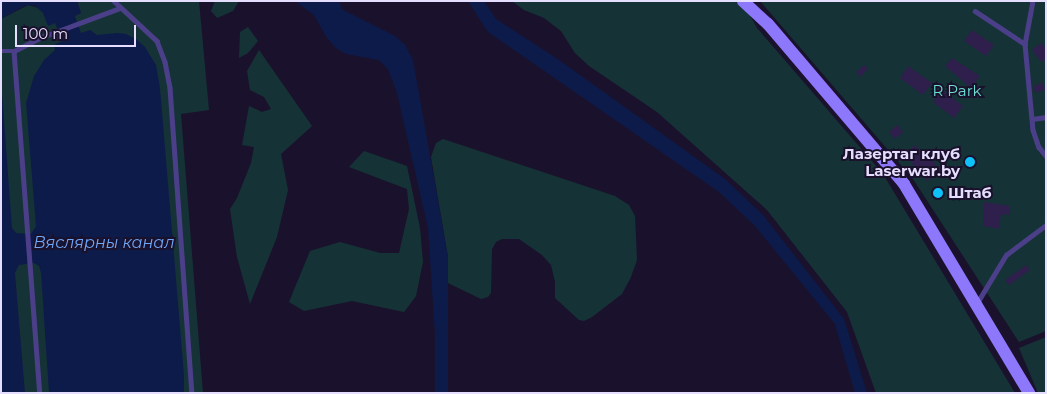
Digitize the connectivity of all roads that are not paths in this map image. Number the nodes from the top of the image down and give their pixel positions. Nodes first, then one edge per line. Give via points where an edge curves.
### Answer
1 (114, 1) edge
2 (744, 1) edge
3 (1033, 1) edge
4 (120, 8) junction
5 (975, 11) dead end
6 (1025, 44) junction
7 (1, 51) edge
8 (14, 51) junction
9 (1046, 117) edge
10 (1032, 119) junction
11 (1046, 156) edge
12 (1046, 225) edge
13 (976, 304) junction
14 (40, 393) edge
15 (192, 393) edge
16 (1029, 393) edge

1 - 4 lane
2 - 13 street via 768,24 904,184
3 - 6 lane
4 - 8 lane via 93,16
4 - 15 lane via 157,40 170,88
5 - 6 lane
6 - 10 lane
7 - 8 lane
8 - 14 lane
9 - 10 lane
10 - 11 lane via 1039,147
12 - 13 lane via 1006,255
13 - 16 street

